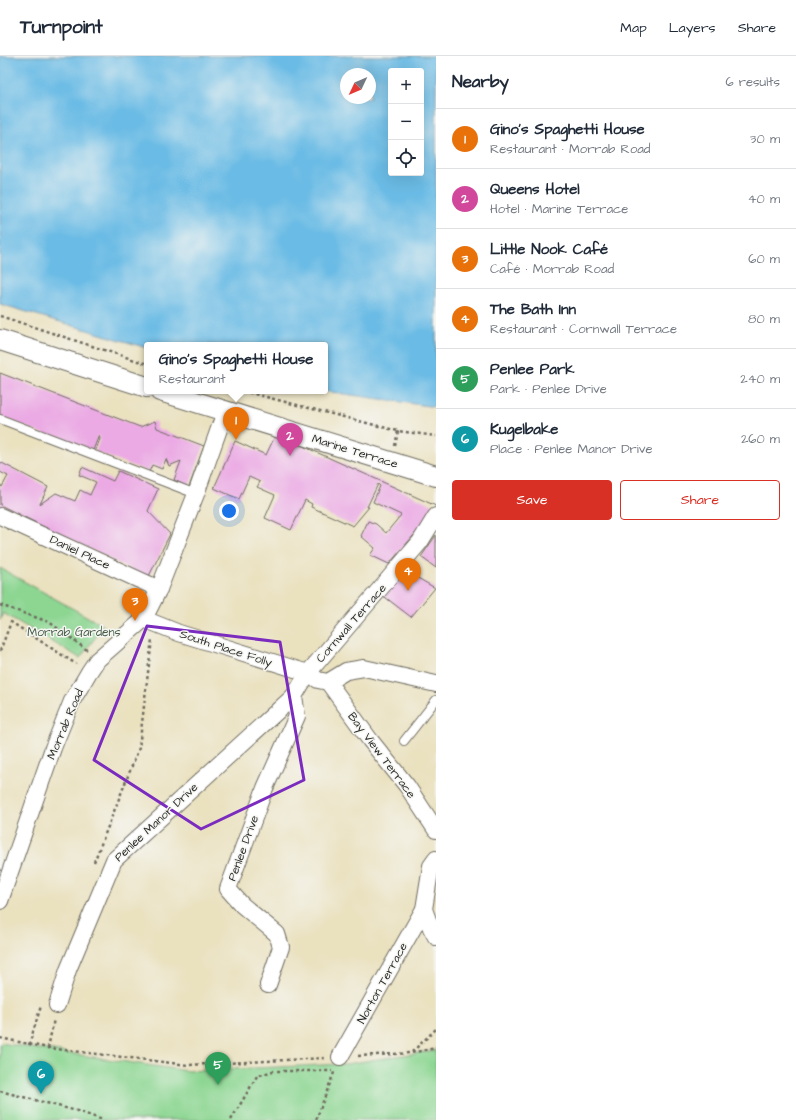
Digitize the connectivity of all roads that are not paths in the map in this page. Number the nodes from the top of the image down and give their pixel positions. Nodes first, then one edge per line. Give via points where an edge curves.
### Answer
1 (0, 340) edge
2 (144, 386) edge
3 (169, 394) edge
4 (225, 412) junction
5 (0, 419) edge
6 (436, 476) edge
7 (196, 494) junction
8 (0, 516) edge
9 (436, 516) edge
10 (159, 589) junction
11 (149, 621) junction
12 (308, 674) junction
13 (328, 682) junction
14 (436, 684) edge
15 (294, 696) junction
16 (436, 700) edge
17 (404, 741) dead end
18 (436, 830) edge
19 (436, 859) edge
20 (0, 901) edge
21 (424, 909) junction
22 (436, 937) edge
23 (268, 985) dead end
24 (50, 1003) road end
25 (337, 1064) road end

1 - 2 street
3 - 4 street, Marine Terrace
4 - 6 street, Marine Terrace
4 - 7 street, Morrab Road
5 - 7 lane
7 - 10 street, Morrab Road
8 - 10 street, Daniel Place
9 - 12 street, Cornwall Terrace via 420,542
10 - 11 street, Morrab Road
11 - 12 street, South Place Folly via 179,634
11 - 20 street, Morrab Road via 93,666 72,701
12 - 13 street, South Place Folly
12 - 15 street, Penlee Manor Drive
13 - 14 street via 346,671 364,668
13 - 18 street, Bay View Terrace via 407,786
15 - 23 street, Penlee Drive via 297,716 265,788 228,889 242,905 277,934 281,947
15 - 24 street, Penlee Manor Drive via 114,860 68,970
16 - 17 lane
19 - 21 street via 430,866
21 - 22 street
21 - 25 street, Norton Terrace

